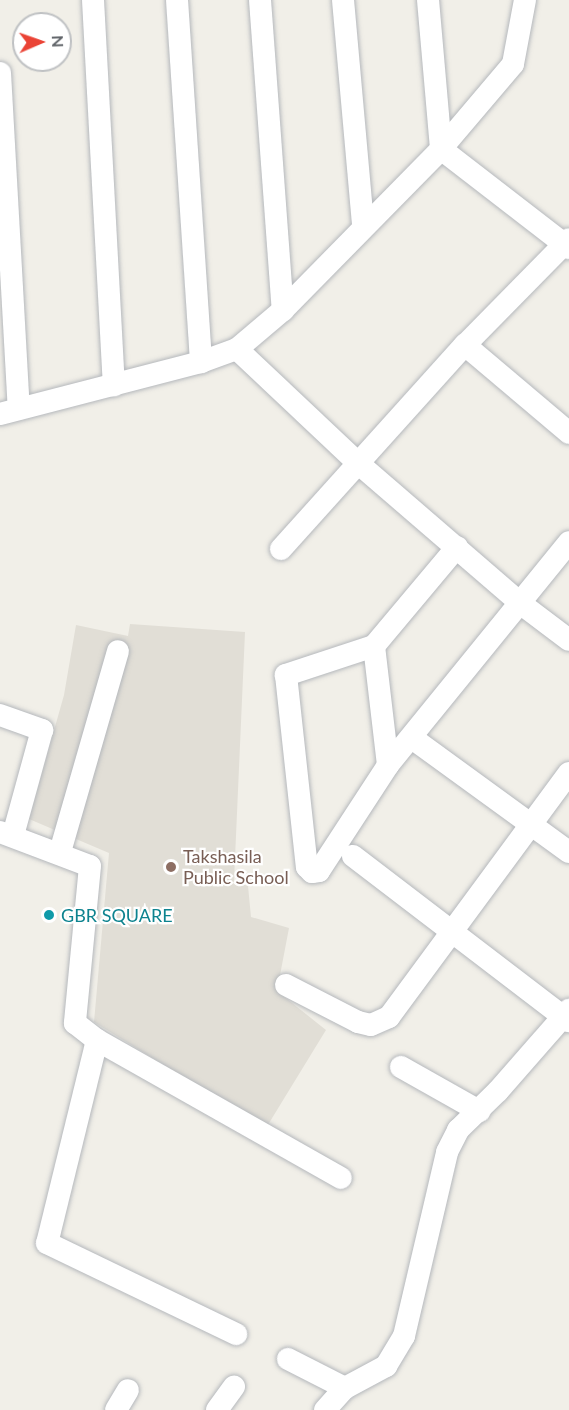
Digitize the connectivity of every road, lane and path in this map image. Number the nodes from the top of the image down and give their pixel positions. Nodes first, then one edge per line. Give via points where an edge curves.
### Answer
1 (93, 0) edge
2 (177, 0) edge
3 (260, 0) edge
4 (344, 0) edge
5 (428, 0) edge
6 (525, 0) edge
7 (0, 73) edge
8 (441, 149) junction
9 (363, 226) junction
10 (567, 243) edge
11 (283, 310) junction
12 (465, 345) junction
13 (237, 349) junction
14 (201, 362) junction
15 (114, 385) junction
16 (9, 411) edge
17 (569, 433) edge
18 (358, 463) junction
19 (569, 542) edge
20 (457, 547) junction
21 (281, 549) dead end
22 (520, 603) junction
23 (569, 640) edge
24 (374, 646) junction
25 (118, 651) dead end
26 (0, 715) edge
27 (412, 738) junction
28 (388, 765) junction
29 (569, 773) edge
30 (530, 822) junction
31 (7, 833) edge
32 (60, 852) junction
33 (569, 852) edge
34 (353, 856) dead end
35 (452, 930) junction
36 (286, 985) dead end
37 (567, 1016) edge
38 (97, 1040) junction
39 (401, 1066) dead end
40 (479, 1111) junction
41 (341, 1178) dead end
42 (236, 1334) dead end
43 (288, 1359) dead end
44 (234, 1388) dead end
45 (345, 1388) junction
46 (128, 1390) dead end
47 (117, 1410) edge
48 (217, 1410) edge
49 (325, 1410) edge

1 - 15 street
2 - 14 street
3 - 11 street
4 - 9 street
5 - 8 street
6 - 8 street via 513,64
7 - 16 street
8 - 9 street
8 - 10 street
9 - 11 street
10 - 12 street
11 - 13 street
12 - 17 street
12 - 18 street
13 - 14 street
13 - 18 street
14 - 15 street
15 - 16 street
18 - 20 street
18 - 21 street
19 - 22 street
20 - 22 street
20 - 24 street
22 - 23 street
22 - 27 street
24 - 28 street
24 - 28 street via 286,675 307,867 312,872 319,871
25 - 32 street
26 - 31 street via 42,730
27 - 28 street
27 - 30 street
29 - 30 street
30 - 33 street
30 - 35 street
31 - 32 street
32 - 38 street via 90,866 75,1023
34 - 35 street
35 - 36 street via 389,1017 381,1022 357,1022
35 - 37 street
37 - 40 street
38 - 41 street
38 - 42 street via 47,1243
39 - 40 street
40 - 45 street via 458,1130 447,1152 404,1336 386,1366
43 - 45 street
44 - 48 street
45 - 49 street
46 - 47 street

